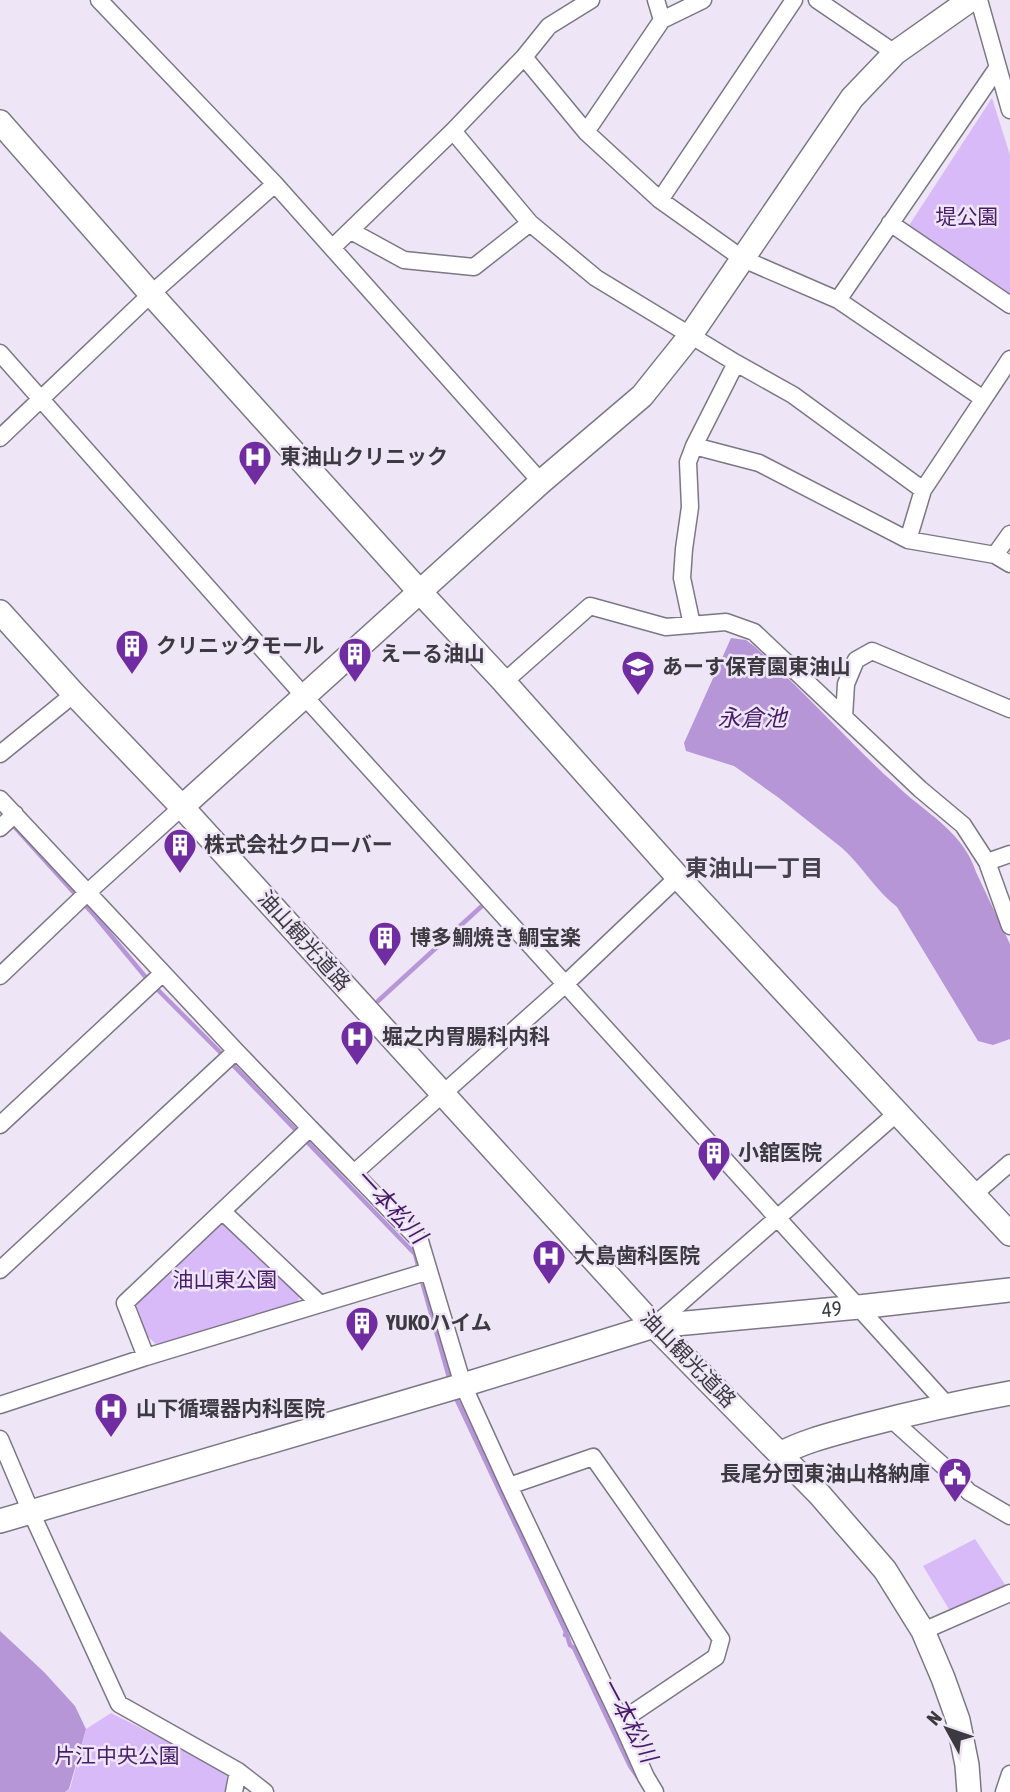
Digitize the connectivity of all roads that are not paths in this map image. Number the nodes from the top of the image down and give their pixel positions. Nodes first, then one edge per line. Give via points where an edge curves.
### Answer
1 (99, 0) edge
2 (591, 0) edge
3 (656, 0) edge
4 (703, 0) edge
5 (794, 0) edge
6 (817, 0) edge
7 (970, 0) edge
8 (979, 0) edge
9 (662, 20) junction
10 (895, 53) junction
11 (524, 57) junction
12 (998, 66) junction
13 (1010, 110) edge
14 (0, 122) edge
15 (453, 131) junction
16 (586, 132) junction
17 (275, 184) junction
18 (660, 200) junction
19 (530, 223) junction
20 (890, 223) junction
21 (351, 231) junction
22 (332, 248) junction
23 (743, 259) junction
24 (150, 294) junction
25 (838, 300) junction
26 (1010, 304) edge
27 (690, 336) junction
28 (0, 354) edge
29 (1010, 359) edge
30 (736, 363) junction
31 (982, 398) junction
32 (41, 400) junction
33 (0, 438) edge
34 (694, 446) junction
35 (541, 482) junction
36 (923, 490) junction
37 (1010, 534) edge
38 (908, 540) junction
39 (995, 555) junction
40 (1010, 564) edge
41 (420, 592) junction
42 (0, 612) edge
43 (692, 625) junction
44 (505, 682) junction
45 (75, 694) junction
46 (304, 696) junction
47 (1010, 709) edge
48 (844, 717) junction
49 (0, 754) edge
50 (0, 799) edge
51 (182, 807) junction
52 (6, 822) edge
53 (1010, 855) edge
54 (987, 862) junction
55 (678, 877) junction
56 (81, 898) junction
57 (1010, 926) edge
58 (0, 976) edge
59 (156, 979) junction
60 (564, 985) junction
61 (230, 1056) junction
62 (443, 1094) junction
63 (897, 1113) junction
64 (0, 1125) edge
65 (304, 1134) junction
66 (1010, 1163) edge
67 (354, 1173) junction
68 (974, 1194) junction
69 (222, 1211) junction
70 (778, 1217) junction
71 (1010, 1234) edge
72 (0, 1270) edge
73 (422, 1273) junction
74 (1010, 1290) edge
75 (320, 1304) junction
76 (859, 1307) junction
77 (654, 1326) junction
78 (146, 1357) junction
79 (454, 1387) junction
80 (1010, 1393) edge
81 (0, 1405) edge
82 (947, 1405) junction
83 (891, 1419) junction
84 (0, 1439) edge
85 (780, 1454) junction
86 (509, 1486) junction
87 (31, 1512) junction
88 (1010, 1516) edge
89 (0, 1521) edge
90 (1010, 1593) edge
91 (923, 1631) junction
92 (621, 1721) junction
93 (238, 1771) junction
94 (1010, 1774) edge
95 (647, 1786) edge
96 (234, 1792) edge
97 (265, 1792) edge
98 (969, 1792) edge
99 (1004, 1792) edge

1 - 17 street
2 - 11 street via 549,26
3 - 9 street
4 - 9 street
5 - 18 street
6 - 10 street
7 - 10 street
8 - 12 street
9 - 16 street
10 - 23 street via 852,98
11 - 15 street
11 - 16 street
12 - 13 street
12 - 20 street
14 - 24 street
15 - 19 street
15 - 21 street
16 - 18 street
17 - 22 street
17 - 24 street
18 - 23 street
19 - 21 street via 474,267 404,260
19 - 27 street via 596,278
20 - 25 street
20 - 26 street
21 - 22 street
22 - 35 street
23 - 25 street
23 - 27 street
24 - 32 street
24 - 41 street
25 - 31 street
27 - 30 street
27 - 35 street via 642,397
28 - 32 street
29 - 31 street
30 - 34 street
30 - 36 street via 793,395
31 - 36 street
32 - 33 street
32 - 46 street
34 - 38 street via 759,463
34 - 43 street via 688,462 690,507 682,578
35 - 41 street
36 - 38 street
37 - 39 street
38 - 39 street
39 - 40 street
41 - 44 street
41 - 46 street
42 - 45 street, 油山観光道路
43 - 44 street via 666,626 590,606
43 - 48 street via 726,622 754,632
44 - 55 street
45 - 49 street
45 - 51 street, 油山観光道路
46 - 51 street
46 - 60 street
47 - 48 street via 872,650 856,660 846,684
48 - 54 street via 963,825
50 - 52 street
51 - 56 street
51 - 62 street, 油山観光道路
52 - 56 street
53 - 54 street
54 - 57 street
55 - 60 street
55 - 63 street
56 - 58 street
56 - 59 street
59 - 61 street
59 - 64 street
60 - 62 street
60 - 70 street
61 - 65 street
61 - 72 street
62 - 67 street
62 - 77 street, 油山観光道路
63 - 68 street
63 - 70 street
65 - 67 street
65 - 69 street
66 - 68 street
67 - 73 street via 420,1241
68 - 71 street
69 - 75 street
69 - 78 street via 125,1303
70 - 76 street
70 - 77 street
73 - 75 street
73 - 79 street
74 - 76 street, 49 / 49
75 - 78 street
76 - 77 street, 49 / 49
76 - 82 street
77 - 79 street, 49
77 - 85 street, 油山観光道路
78 - 81 street
79 - 86 street
79 - 87 street, 49
80 - 82 street
82 - 83 street
83 - 85 street
83 - 88 street via 970,1492
84 - 87 street
85 - 91 street, 油山観光道路 via 884,1570
86 - 92 street
86 - 92 street via 593,1457 721,1639 716,1657
87 - 89 street, 49
87 - 93 street via 119,1704
90 - 91 street
91 - 98 street, 油山観光道路 via 958,1720
92 - 95 street
93 - 96 street
93 - 97 street
94 - 99 street

